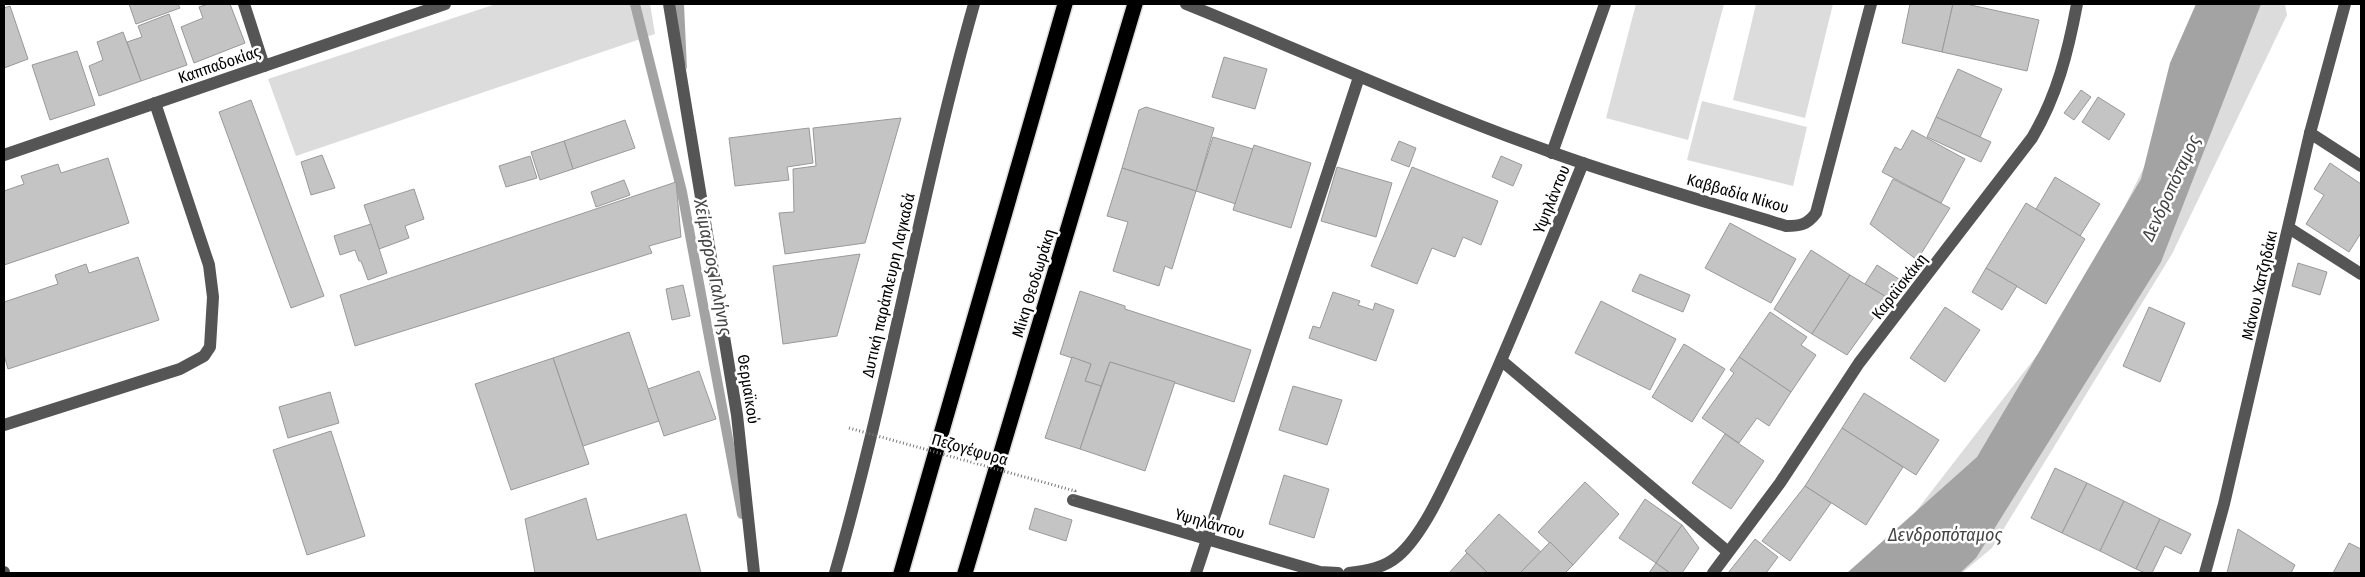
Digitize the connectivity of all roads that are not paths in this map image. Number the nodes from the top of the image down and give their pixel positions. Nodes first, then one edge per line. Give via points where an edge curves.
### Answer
1 (244, 4) edge
2 (445, 4) edge
3 (668, 4) edge
4 (974, 4) edge
5 (1065, 4) edge
6 (1135, 4) edge
7 (1186, 4) edge
8 (1605, 4) edge
9 (1871, 4) edge
10 (2077, 4) edge
11 (2345, 4) edge
12 (264, 66) junction
13 (1359, 77) junction
14 (155, 103) junction
15 (2310, 133) junction
16 (1552, 153) junction
17 (4, 154) edge
18 (1583, 163) junction
19 (2361, 166) edge
20 (2289, 228) junction
21 (2361, 274) edge
22 (1502, 361) junction
23 (4, 425) edge
24 (1073, 500) road end
25 (1206, 538) junction
26 (1727, 551) junction
27 (754, 573) edge
28 (834, 573) edge
29 (901, 573) edge
30 (965, 573) edge
31 (1196, 573) edge
32 (1338, 573) edge
33 (1349, 573) edge
34 (1713, 573) edge
35 (2205, 573) edge

1 - 12 street
2 - 12 street, Καππαδοκίας
3 - 27 street, Θερμαϊκού via 737,415
4 - 28 street, Δυτική παράπλευρη Λαγκαδά via 951,84 858,490
5 - 29 highway
6 - 30 highway, Μίκη Θεοδωράκη
7 - 13 street, Υψηλάντου
8 - 16 street
9 - 18 street, Καββαδία Νίκου via 1816,213 1809,222 1786,226
10 - 26 street, Καραϊσκάκη via 2060,79 2032,138 1860,363 1780,483
11 - 15 street, Μάνου Χατζηδάκι
12 - 14 street, Καππαδοκίας
13 - 16 street, Υψηλάντου
13 - 25 street
14 - 17 street, Καππαδοκίας
14 - 23 street via 209,265 214,297 210,347 204,356 180,369
15 - 19 street
15 - 20 street, Μάνου Χατζηδάκι
16 - 18 street, Υψηλάντου
18 - 22 street, Υψηλάντου
20 - 21 street
20 - 35 street, Μάνου Χατζηδάκι
22 - 26 street
22 - 33 street, Υψηλάντου via 1423,524 1399,555 1380,568
24 - 25 street, Υψηλάντου
25 - 31 street
25 - 32 street, Υψηλάντου via 1320,572
26 - 34 street, Καραϊσκάκη

